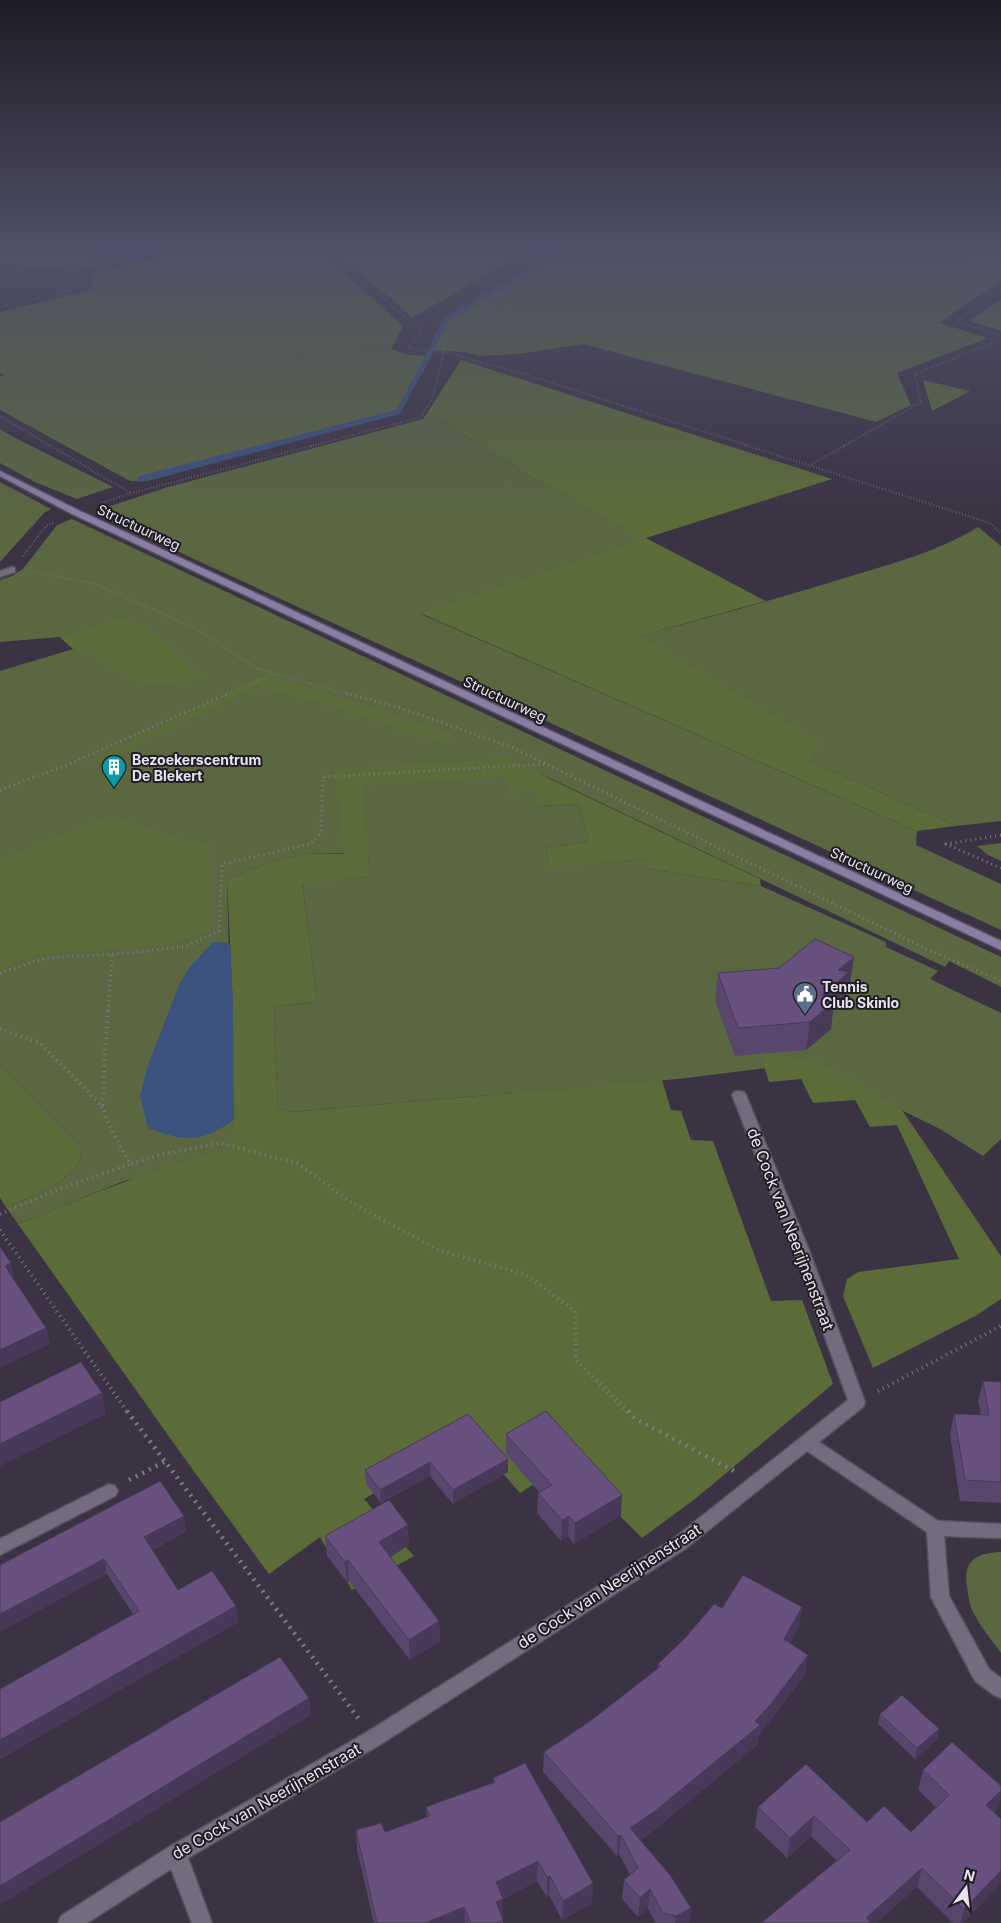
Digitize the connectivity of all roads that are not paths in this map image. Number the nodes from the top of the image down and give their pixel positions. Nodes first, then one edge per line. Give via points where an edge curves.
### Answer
1 (0, 473) edge
2 (12, 570) road end
3 (0, 574) edge
4 (1001, 946) edge
5 (739, 1095) dead end
6 (807, 1442) junction
7 (110, 1491) road end
8 (935, 1528) junction
9 (1001, 1531) edge
10 (0, 1548) edge
11 (1001, 1689) edge
12 (176, 1854) junction
13 (68, 1923) edge
14 (202, 1923) edge

1 - 4 main road, Structuurweg via 75,512
2 - 3 street
5 - 6 street, de Cock van Neerijnenstraat via 857,1402
6 - 8 street
6 - 12 street, de Cock van Neerijnenstraat via 679,1544 374,1738
7 - 10 street
8 - 9 street
8 - 11 street via 940,1597 982,1675
12 - 13 street, de Cock van Neerijnenstraat
12 - 14 street

